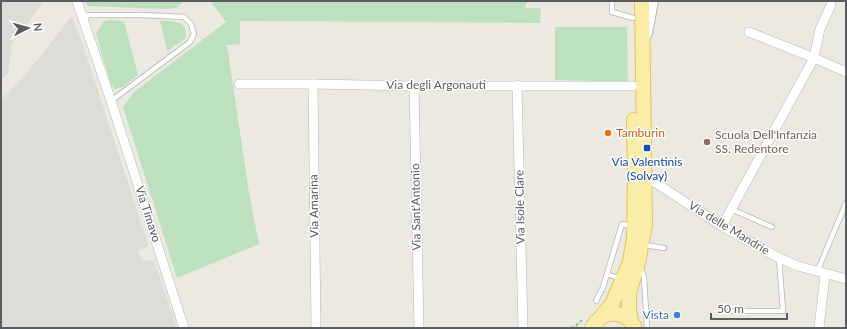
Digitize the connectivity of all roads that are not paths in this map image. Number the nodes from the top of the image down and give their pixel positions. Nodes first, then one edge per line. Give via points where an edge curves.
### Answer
1 (77, 1) edge
2 (612, 1) edge
3 (633, 1) edge
4 (642, 1) edge
5 (652, 1) edge
6 (831, 5) dead end
7 (82, 17) junction
8 (633, 18) junction
9 (749, 32) dead end
10 (638, 56) junction
11 (814, 58) junction
12 (846, 72) edge
13 (239, 84) dead end
14 (313, 84) junction
15 (517, 85) junction
16 (414, 86) junction
17 (634, 86) junction
18 (111, 101) junction
19 (645, 176) junction
20 (846, 203) edge
21 (731, 209) junction
22 (634, 226) junction
23 (722, 226) junction
24 (772, 227) dead end
25 (642, 245) junction
26 (664, 248) dead end
27 (779, 258) junction
28 (638, 263) junction
29 (821, 273) junction
30 (607, 274) junction
31 (846, 279) edge
32 (623, 280) junction
33 (596, 301) dead end
34 (729, 311) dead end
35 (594, 325) edge
36 (633, 325) edge
37 (184, 328) edge
38 (316, 328) edge
39 (419, 328) edge
40 (523, 328) edge
41 (647, 328) edge
42 (819, 328) edge

1 - 7 street, Via Timavo
2 - 8 lane via 612,12
3 - 8 main road
4 - 10 main road
5 - 10 main road
6 - 11 street via 820,29
7 - 18 street, Via Timavo
7 - 18 lane via 184,17 191,24 194,34 190,42
8 - 10 main road
9 - 11 street
10 - 17 main road
10 - 19 main road
11 - 12 street
11 - 21 street
13 - 14 street, Via degli Argonauti
14 - 16 street, Via degli Argonauti
14 - 38 street, Via Amarina
15 - 16 street, Via degli Argonauti
15 - 17 street, Via degli Argonauti
15 - 40 street, Via Isole Clare
16 - 39 street, Via Sant'Antonio
17 - 22 main road
18 - 37 street, Via Timavo
19 - 23 street, Via delle Mandrie
19 - 25 main road via 645,224
20 - 29 lane
21 - 23 street
21 - 24 lane
22 - 30 lane via 622,224
22 - 32 main road via 630,262
23 - 27 street, Via delle Mandrie
25 - 26 lane
25 - 28 main road
27 - 29 street, Via delle Mandrie
27 - 34 lane via 783,311
28 - 36 main road via 629,293 629,310
28 - 41 lane via 644,278
29 - 31 street, Via delle Mandrie
29 - 42 street
30 - 32 lane
30 - 33 lane
32 - 35 main road via 612,304
35 - 36 main road via 608,314 621,315

